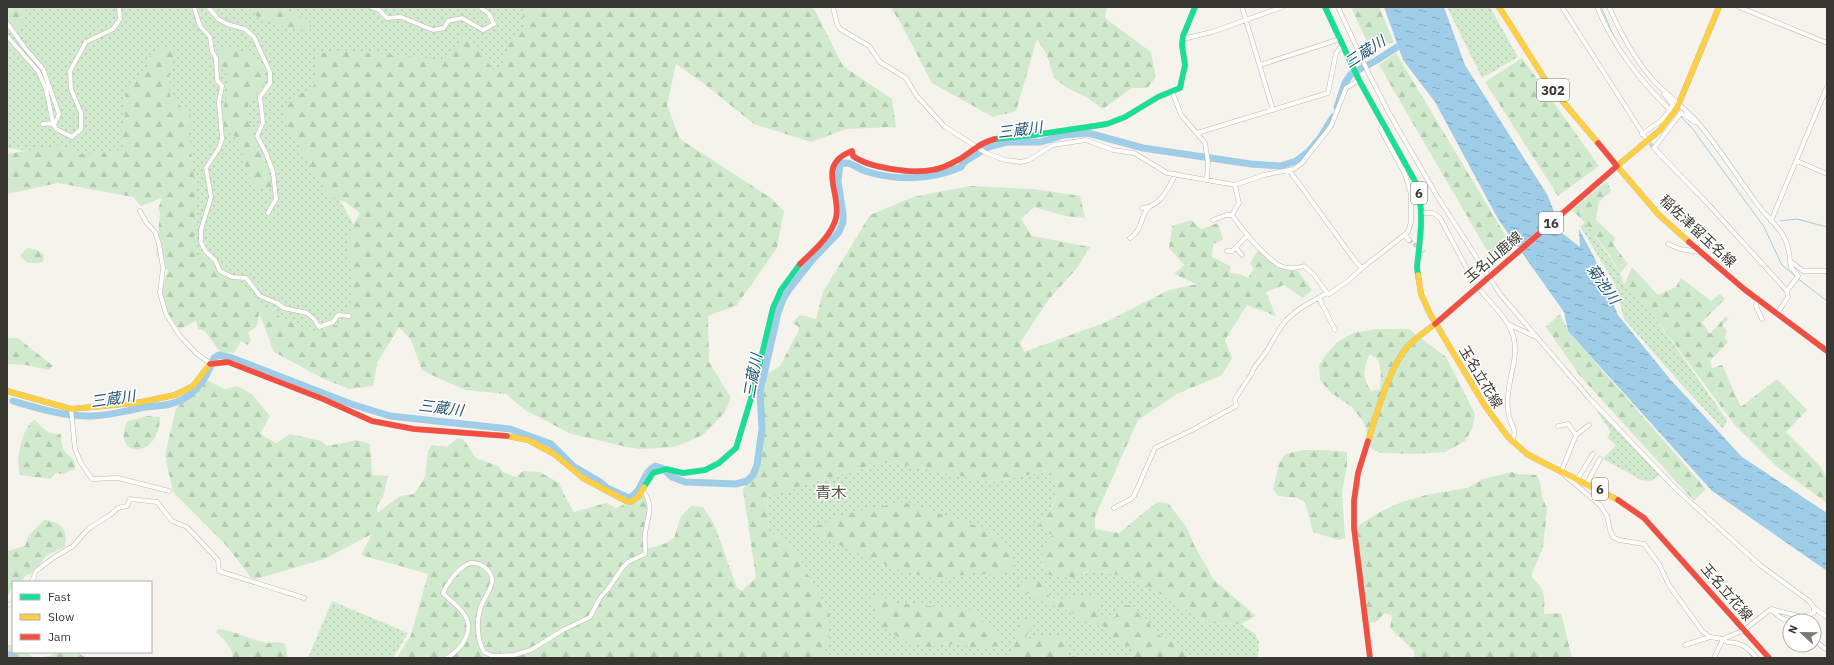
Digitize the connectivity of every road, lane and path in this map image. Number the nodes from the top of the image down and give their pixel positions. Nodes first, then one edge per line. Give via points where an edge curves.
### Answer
1 (120, 7) edge
2 (194, 7) edge
3 (208, 7) edge
4 (371, 7) edge
5 (480, 7) edge
6 (833, 7) edge
7 (1195, 7) edge
8 (1242, 7) edge
9 (1282, 7) edge
10 (1325, 7) edge
11 (1338, 7) edge
12 (1499, 7) edge
13 (1562, 7) edge
14 (1597, 7) edge
15 (1609, 7) edge
16 (1719, 7) edge
17 (1739, 7) edge
18 (1246, 19) junction
19 (7, 23) edge
20 (7, 36) edge
21 (1183, 39) junction
22 (1340, 39) junction
23 (1827, 43) edge
24 (1343, 45) junction
25 (1260, 65) junction
26 (1359, 80) junction
27 (1658, 86) junction
28 (1827, 87) edge
29 (1172, 91) junction
30 (1679, 103) junction
31 (1273, 110) junction
32 (1670, 110) junction
33 (53, 123) junction
34 (1698, 123) junction
35 (43, 124) dead end
36 (1383, 124) junction
37 (1197, 133) junction
38 (979, 148) junction
39 (1797, 161) junction
40 (1617, 166) junction
41 (1289, 170) junction
42 (1176, 174) junction
43 (1827, 174) edge
44 (1207, 179) junction
45 (1235, 185) junction
46 (1149, 207) junction
47 (1142, 208) dead end
48 (140, 211) dead end
49 (268, 213) dead end
50 (1422, 213) junction
51 (1232, 215) junction
52 (1213, 220) dead end
53 (1771, 221) junction
54 (1248, 235) junction
55 (1404, 235) junction
56 (1130, 238) dead end
57 (1409, 240) tunnel mouth
58 (1668, 244) dead end
59 (1236, 248) junction
60 (1228, 251) dead end
61 (1699, 252) junction
62 (1242, 255) dead end
63 (1790, 261) junction
64 (1362, 268) junction
65 (1827, 271) edge
66 (1490, 276) junction
67 (1474, 282) dead end
68 (1481, 291) dead end
69 (1787, 291) junction
70 (1328, 292) junction
71 (1319, 298) junction
72 (1757, 299) junction
73 (1777, 314) junction
74 (349, 316) dead end
75 (1762, 320) dead end
76 (1435, 324) junction
77 (1508, 324) junction
78 (1335, 330) dead end
79 (1538, 338) junction
80 (1827, 351) edge
81 (212, 363) junction
82 (7, 391) edge
83 (71, 409) junction
84 (1589, 425) dead end
85 (1558, 426) dead end
86 (1576, 435) junction
87 (1511, 441) junction
88 (1592, 454) dead end
89 (1600, 459) dead end
90 (1561, 472) junction
91 (1578, 478) junction
92 (1587, 483) junction
93 (169, 491) dead end
94 (643, 491) junction
95 (1114, 508) dead end
96 (32, 581) edge
97 (304, 598) dead end
98 (1814, 608) junction
99 (1771, 609) junction
100 (1827, 617) edge
101 (1782, 618) edge
102 (1744, 630) junction
103 (1710, 637) junction
104 (1723, 639) junction
105 (1686, 645) dead end
106 (447, 658) edge
107 (1370, 658) edge
108 (1714, 658) edge
109 (1757, 658) edge
110 (1769, 658) edge

1 - 33 street via 120,19 113,29 86,42 70,71 71,89 81,113 81,129 72,137 56,129
2 - 74 street via 200,26 210,37 216,58 217,80 222,86 219,102 222,139 206,168 211,197 201,230 201,242 206,252 215,260 220,271 232,277 246,278 260,296 284,308 307,313 319,327 333,322 338,315
3 - 49 street via 218,19 245,29 254,37 270,72 270,83 260,97 263,123 257,136 273,172 276,199
4 - 5 street via 387,18 401,17 433,30 444,28 448,21 462,18 483,30 494,24 489,14
6 - 38 street via 840,28 869,46 880,62 906,78 916,95 944,126
7 - 21 street
8 - 18 street
9 - 18 street
10 - 22 street, 玉名立花線 / 6
11 - 66 street via 1389,113 1437,196
12 - 40 street, 302 via 1548,84
13 - 32 street via 1643,136
14 - 32 street via 1609,34 1638,77
15 - 27 street via 1632,50
16 - 30 street
17 - 23 street
18 - 21 street via 1212,32
18 - 25 street
19 - 33 street via 24,48 43,69 59,114
20 - 33 street via 38,71 46,89
21 - 29 street via 1184,78 1180,88
22 - 24 street, 玉名立花線 / 6
22 - 25 street
24 - 26 street, 玉名立花線 / 6
24 - 31 street via 1336,53 1328,93
25 - 31 street
26 - 36 street, 玉名立花線 / 6
26 - 41 street via 1346,88 1334,121 1323,139 1302,163
27 - 30 street
27 - 32 street via 1673,105
28 - 39 street
29 - 37 street via 1181,115
29 - 38 street via 1107,124 999,138 985,141
30 - 34 street
30 - 40 street via 1660,130
31 - 37 street
33 - 35 street
34 - 53 street
34 - 69 street via 1682,113 1654,148
36 - 50 street, 玉名立花線 / 6 via 1416,183
36 - 55 street via 1381,130 1405,174 1411,194 1411,222 1408,232
37 - 44 street via 1205,143
38 - 42 street via 1005,160 1021,162 1053,145 1086,140 1113,150 1134,153 1163,172
38 - 94 street via 932,170 907,171 873,164 857,159 852,151 839,159 833,172 831,187 836,217 824,238 792,272 771,312 752,400 736,448 706,470 682,474 668,468 653,473
39 - 43 street
39 - 53 street
40 - 61 street, 稲佐津留玉名線 / 302 via 1664,220
40 - 66 street, 玉名山鹿線 / 16
41 - 45 street
41 - 64 street
42 - 44 street
42 - 46 street via 1162,199
44 - 45 street
45 - 51 street via 1239,203
46 - 47 street
46 - 56 street via 1141,227
48 - 81 street via 160,244 163,268 160,293 166,314 180,336 196,353
50 - 67 street via 1433,213 1440,218
50 - 76 street, 玉名立花線 / 6 via 1417,267 1421,294
51 - 52 street via 1226,214
51 - 54 street
53 - 63 street via 1785,236
54 - 59 street
54 - 70 street via 1277,264 1287,268 1304,266
55 - 57 street
55 - 64 street
58 - 61 street
59 - 60 street
59 - 62 street
61 - 72 street, 稲佐津留玉名線 / 302
63 - 65 street via 1803,271
63 - 69 street via 1797,278
64 - 70 street via 1337,290 1329,294
66 - 76 street, 玉名山鹿線 / 16
66 - 79 street via 1500,294
68 - 77 street
69 - 73 street via 1788,297
70 - 71 street
71 - 78 street
71 - 95 street via 1284,322 1235,399 1236,406 1155,448 1134,496
72 - 73 street, 稲佐津留玉名線 / 302
72 - 75 street via 1756,306
73 - 80 street, 稲佐津留玉名線 / 302
76 - 87 street, 玉名立花線 / 6 via 1495,423
76 - 107 street, 玉名山鹿線 via 1408,346 1395,367 1358,473 1354,528
77 - 79 street
77 - 87 street via 1514,338 1507,395 1510,420 1516,432
79 - 98 street via 1590,399 1676,489 1760,565 1810,601
81 - 83 street via 193,386 175,395 112,406
81 - 94 street via 228,362 372,421 414,429 498,434 528,440 554,454 583,478 626,501 631,502 638,498
82 - 83 street
83 - 93 street via 75,449 92,479 118,478
84 - 86 street
85 - 86 street via 1568,424
86 - 90 street
87 - 90 street, 玉名立花線 / 6
88 - 91 street
89 - 92 street
90 - 91 street, 玉名立花線 / 6
90 - 103 street, 6 via 1600,505 1607,516 1613,537 1644,544 1659,564 1669,585 1702,631
91 - 92 street, 玉名立花線 / 6
92 - 102 street, 玉名立花線 / 6 via 1627,504 1644,518
94 - 106 street via 650,509 645,554 623,566 590,617 531,650 514,655 494,656 484,652 478,631 478,613 492,584 492,577 489,570 472,563 454,575 443,593 465,614 468,633 464,643
96 - 97 street via 36,572 73,546 88,529 118,508 127,506 130,499 157,502 172,521 187,527 218,560 219,571
98 - 99 street via 1814,613 1802,617
98 - 100 street
99 - 101 street
99 - 102 street
102 - 104 street
102 - 110 street, 玉名立花線 / 6
103 - 104 street
103 - 105 street
104 - 108 street
104 - 109 street via 1746,646

